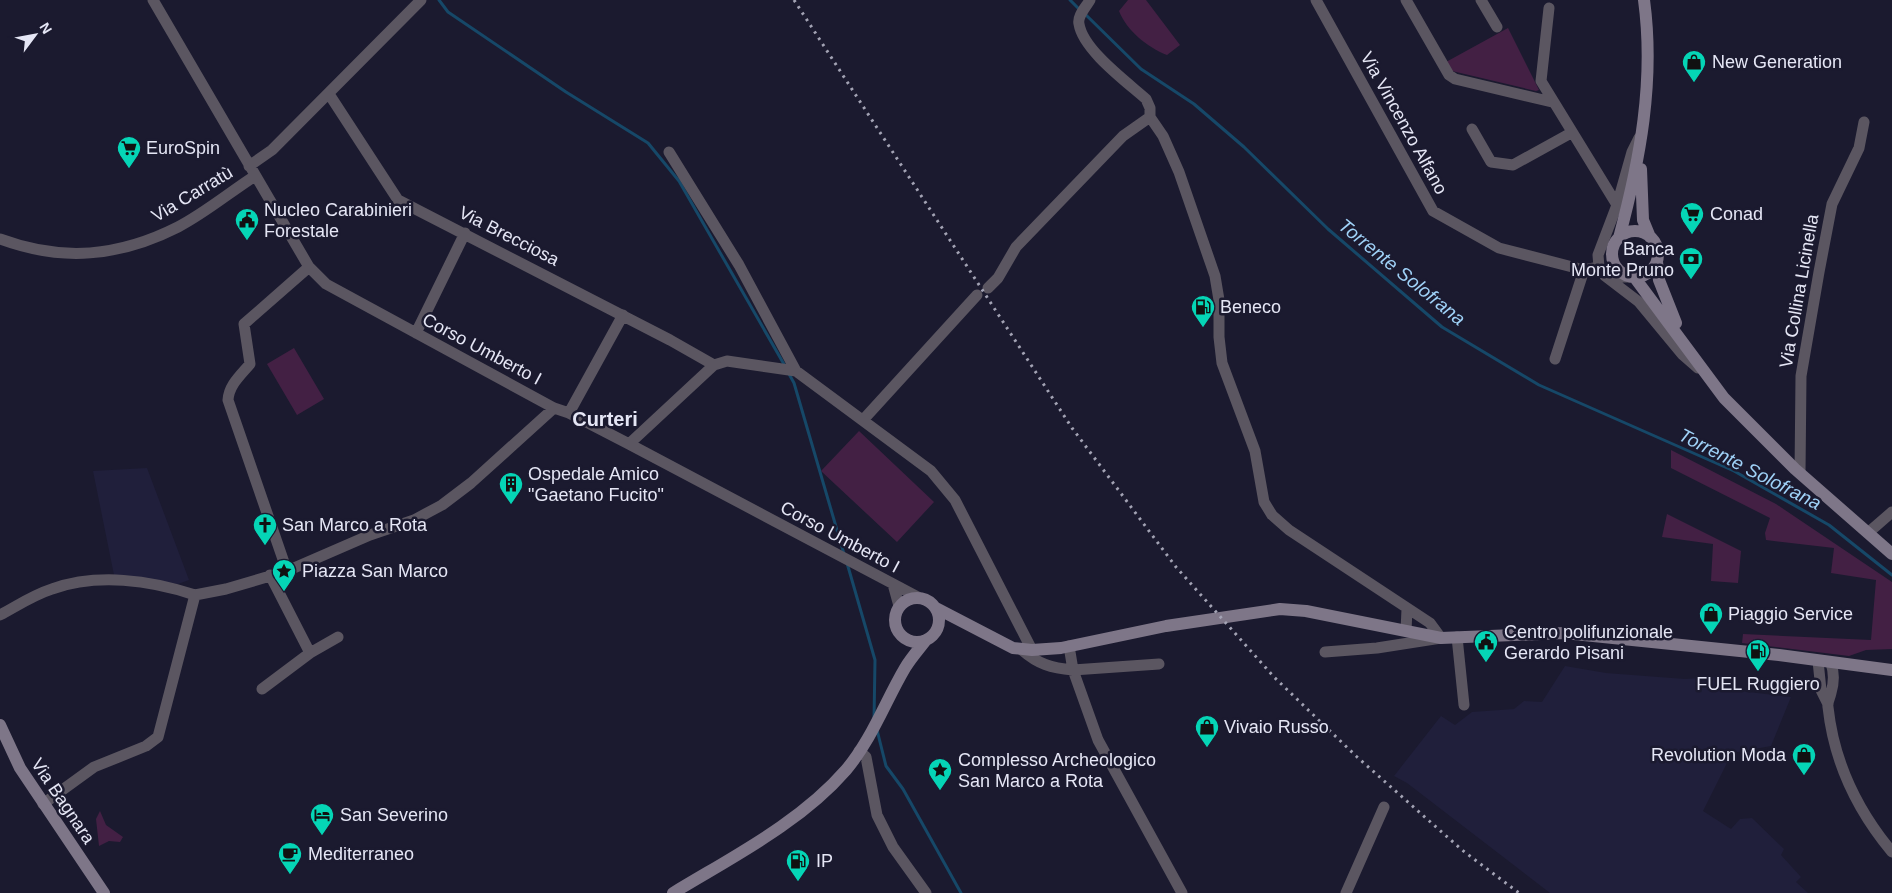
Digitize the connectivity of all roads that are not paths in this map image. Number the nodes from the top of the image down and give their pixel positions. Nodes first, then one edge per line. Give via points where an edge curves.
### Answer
1 (153, 0) edge
2 (1090, 0) edge
3 (1316, 0) edge
4 (1406, 0) edge
5 (1481, 0) edge
6 (1644, 0) edge
7 (418, 3) edge
8 (1549, 8) dead end
9 (1497, 28) dead end
10 (329, 94) junction
11 (1552, 102) junction
12 (1150, 117) junction
13 (1864, 122) dead end
14 (1472, 129) dead end
15 (1643, 131) junction
16 (1571, 133) junction
17 (1641, 144) junction
18 (669, 152) dead end
19 (252, 171) junction
20 (1617, 205) junction
21 (465, 233) junction
22 (1606, 233) junction
23 (1650, 236) junction
24 (1619, 238) junction
25 (0, 239) edge
26 (1657, 262) junction
27 (309, 267) junction
28 (1584, 270) junction
29 (1602, 272) junction
30 (1633, 277) junction
31 (988, 288) dead end
32 (977, 295) dead end
33 (623, 315) junction
34 (416, 333) junction
35 (1683, 342) junction
36 (1555, 359) dead end
37 (714, 365) junction
38 (793, 370) junction
39 (1705, 373) junction
40 (554, 408) junction
41 (569, 412) junction
42 (863, 420) junction
43 (629, 444) junction
44 (1800, 473) junction
45 (1892, 512) edge
46 (1869, 532) junction
47 (1892, 554) edge
48 (287, 571) junction
49 (270, 575) junction
50 (893, 584) junction
51 (195, 594) junction
52 (918, 597) junction
53 (899, 606) junction
54 (936, 608) junction
55 (1408, 609) junction
56 (0, 615) edge
57 (965, 622) junction
58 (937, 630) junction
59 (1406, 631) junction
60 (338, 637) dead end
61 (1457, 637) junction
62 (904, 638) junction
63 (1441, 638) junction
64 (926, 640) junction
65 (1069, 646) junction
66 (1027, 650) junction
67 (1325, 652) dead end
68 (310, 653) junction
69 (1825, 662) junction
70 (1159, 664) dead end
71 (906, 667) junction
72 (1073, 670) junction
73 (1892, 670) edge
74 (262, 689) dead end
75 (1464, 705) dead end
76 (0, 725) edge
77 (860, 751) junction
78 (43, 804) junction
79 (1384, 807) dead end
80 (1892, 852) edge
81 (104, 893) edge
82 (673, 893) edge
83 (926, 893) edge
84 (1182, 893) edge
85 (1346, 893) edge

1 - 19 street, Corso Umberto I
2 - 12 street via 1079,17 1083,36 1094,52 1146,99
3 - 28 street, Via Vincenzo Alfano via 1433,211 1499,248
4 - 11 street via 1449,75
5 - 9 street
6 - 15 main road via 1648,73
7 - 10 street, Via Carratù
8 - 11 street via 1541,82
10 - 19 street, Via Carratù
10 - 21 street, Via Brecciosa via 398,200
11 - 16 street
12 - 31 street via 1123,136 1023,240
12 - 55 street via 1163,136 1179,172 1215,276 1222,364 1256,451 1264,502 1272,515 1289,530
13 - 44 street, Via Collina Licinella via 1859,148 1832,204 1817,281 1801,376
14 - 16 street via 1491,162 1513,165
15 - 17 main road
15 - 20 street via 1632,152
16 - 20 street
17 - 23 main road via 1643,220
17 - 24 main road
18 - 38 street via 739,265
19 - 25 street, Via Carratù via 179,226 145,242 100,253 57,254
19 - 27 street, Corso Umberto I
20 - 22 street
21 - 33 street, Via Brecciosa
21 - 34 street
22 - 24 street
22 - 29 street via 1598,255
23 - 24 main road via 1634,231
23 - 26 main road via 1658,250
24 - 30 main road via 1612,249 1613,261 1621,273
26 - 30 main road via 1647,274
26 - 35 main road via 1658,280
27 - 34 street, Corso Umberto I via 326,284
27 - 48 street via 244,324 250,364 230,388 228,400
28 - 29 street, Via Vincenzo Alfano
28 - 36 street
29 - 30 street, Via Vincenzo Alfano
29 - 39 street via 1639,302 1682,354
30 - 35 main road
32 - 42 street
33 - 37 street, Via Brecciosa
33 - 41 street
34 - 40 street, Corso Umberto I
35 - 39 main road
37 - 38 street via 727,361
37 - 43 street
38 - 42 street
39 - 44 main road via 1724,398
40 - 41 street, Corso Umberto I
40 - 48 street via 442,506
41 - 43 street, Corso Umberto I
42 - 66 street via 931,472 955,500
43 - 50 street, Corso Umberto I
44 - 46 main road
45 - 46 street
46 - 47 main road
48 - 49 street
49 - 51 street via 226,589
49 - 68 street
50 - 52 street, Corso Umberto I
50 - 53 street
51 - 56 street via 148,584 87,580 38,594
51 - 78 street via 158,737 146,746 94,767
52 - 53 main road
52 - 54 main road
53 - 62 main road via 895,626
54 - 57 main road
54 - 58 main road via 939,615
55 - 59 street
55 - 63 street via 1430,623
57 - 58 main road
57 - 66 main road via 1013,648
58 - 64 main road
59 - 63 main road
59 - 65 main road via 1280,608
60 - 68 street
61 - 63 main road
61 - 69 main road via 1564,633
61 - 75 street
62 - 64 main road via 911,642
62 - 71 main road
63 - 67 street
64 - 71 main road
65 - 66 main road
65 - 72 street
66 - 72 street via 1037,662
68 - 74 street
69 - 73 main road
69 - 80 street via 1821,690 1828,704 1832,740 1844,776 1871,827
70 - 72 street
71 - 77 main road via 879,723
72 - 84 street via 1106,756
76 - 78 main road, Via Bagnara via 9,749
77 - 82 main road via 809,807
77 - 83 street via 866,757 877,815 886,835
78 - 81 main road, Via Bagnara
79 - 85 street

